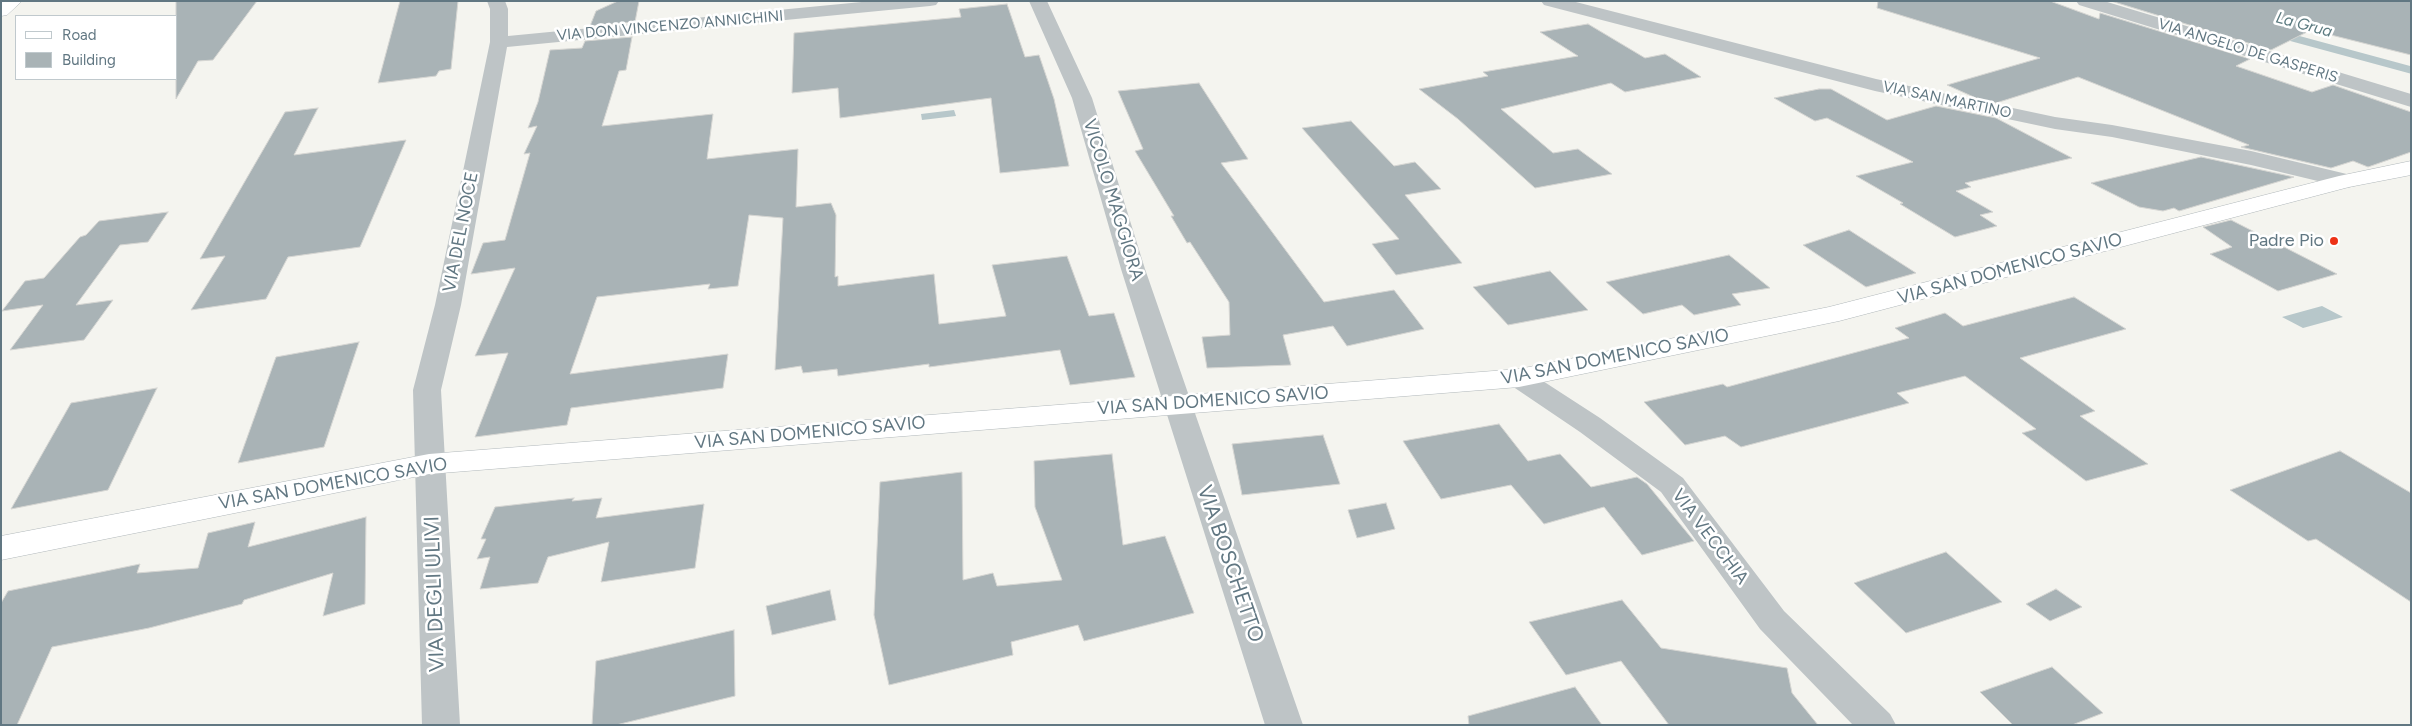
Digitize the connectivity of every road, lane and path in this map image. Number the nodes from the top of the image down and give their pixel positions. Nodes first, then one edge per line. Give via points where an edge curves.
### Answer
1 (13, 1) edge
2 (496, 1) edge
3 (930, 1) edge
4 (1038, 1) edge
5 (1550, 1) edge
6 (2085, 1) edge
7 (1579, 4) edge
8 (1, 11) edge
9 (499, 42) junction
10 (2411, 101) edge
11 (2411, 168) edge
12 (2347, 181) junction
13 (1519, 378) junction
14 (1176, 404) junction
15 (429, 464) junction
16 (1, 548) edge
17 (441, 725) edge
18 (1284, 725) edge
19 (1877, 725) edge

1 - 8 street
2 - 9 street, VIA DEL NOCE
3 - 9 street, VIA DON VINCENZO ANNICHINI
4 - 14 street, VICOLO MAGGIORA via 1082,98
5 - 7 street, VIA SAN MARTINO
6 - 10 street, VIA ANGELO DE GASPERIS
7 - 12 street, VIA SAN MARTINO via 1875,85 2055,123 2251,158
9 - 15 street, VIA DEL NOCE via 448,305 428,390
11 - 12 street, VIA SAN DOMENICO SAVIO
12 - 13 street, VIA SAN DOMENICO SAVIO via 1830,315
13 - 14 street, VIA SAN DOMENICO SAVIO
13 - 19 street, VIA VECCHIA via 1672,485 1772,620
14 - 15 street, VIA SAN DOMENICO SAVIO
14 - 18 street, VIA BOSCHETTO
15 - 16 street, VIA SAN DOMENICO SAVIO
15 - 17 street, VIA DEGLI ULIVI

